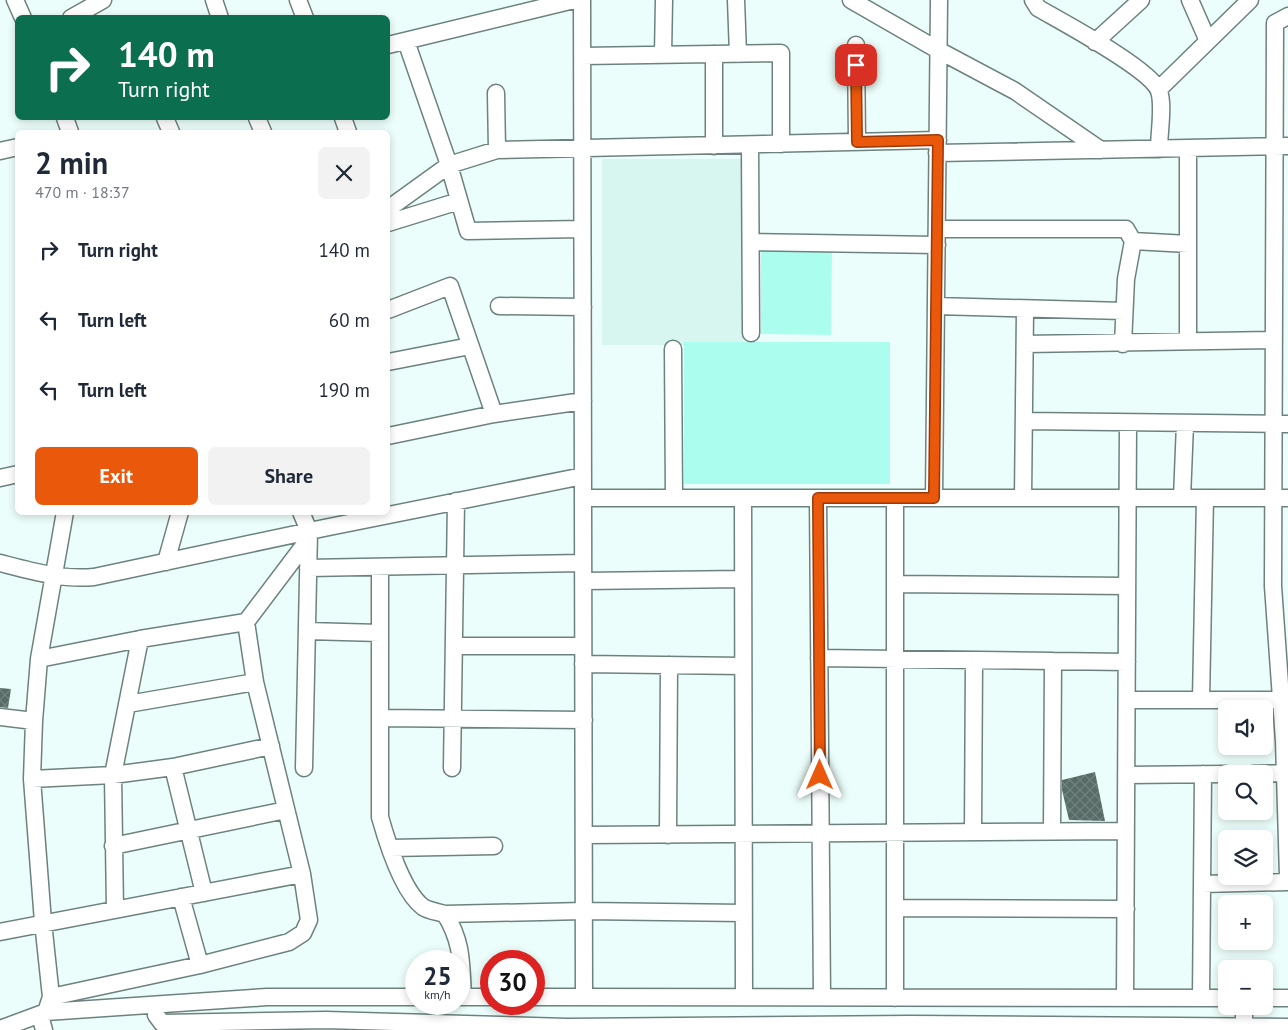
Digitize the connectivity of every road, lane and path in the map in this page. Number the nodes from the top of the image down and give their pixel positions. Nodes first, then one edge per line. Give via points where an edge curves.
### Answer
1 (15, 0) edge
2 (103, 0) edge
3 (214, 0) edge
4 (298, 0) edge
5 (574, 0) edge
6 (582, 0) edge
7 (664, 0) edge
8 (736, 0) edge
9 (939, 0) edge
10 (1033, 0) edge
11 (1142, 0) edge
12 (1190, 0) edge
13 (1250, 0) edge
14 (854, 1) edge
15 (532, 5) edge
16 (22, 15) edge
17 (80, 15) edge
18 (219, 15) edge
19 (304, 15) edge
20 (1288, 16) edge
21 (406, 41) junction
22 (1208, 41) junction
23 (1096, 42) junction
24 (390, 45) edge
25 (856, 45) dead end
26 (938, 50) junction
27 (714, 54) junction
28 (738, 54) junction
29 (662, 55) junction
30 (582, 56) junction
31 (1158, 89) junction
32 (496, 93) dead end
33 (857, 142) junction
34 (781, 144) junction
35 (750, 145) junction
36 (714, 146) junction
37 (1282, 146) edge
38 (938, 147) junction
39 (15, 148) edge
40 (1188, 148) junction
41 (582, 149) junction
42 (1159, 149) junction
43 (497, 150) junction
44 (1101, 150) junction
45 (0, 151) edge
46 (449, 165) junction
47 (459, 201) junction
48 (390, 208) edge
49 (390, 222) edge
50 (582, 229) junction
51 (937, 237) junction
52 (1133, 241) junction
53 (751, 242) junction
54 (1188, 244) junction
55 (499, 306) dead end
56 (936, 306) junction
57 (582, 307) junction
58 (390, 309) edge
59 (1025, 310) junction
60 (1124, 311) junction
61 (752, 334) dead end
62 (1188, 341) junction
63 (1025, 344) junction
64 (1123, 344) junction
65 (470, 346) junction
66 (1279, 347) edge
67 (673, 349) dead end
68 (390, 362) edge
69 (583, 401) junction
70 (494, 414) junction
71 (1024, 421) junction
72 (1128, 423) junction
73 (1185, 424) junction
74 (1281, 424) edge
75 (390, 436) edge
76 (15, 475) edge
77 (583, 476) junction
78 (0, 478) edge
79 (583, 498) junction
80 (674, 498) junction
81 (743, 498) junction
82 (818, 498) junction
83 (895, 498) junction
84 (934, 498) junction
85 (1024, 498) junction
86 (1127, 498) junction
87 (1182, 498) junction
88 (1204, 498) junction
89 (1280, 498) edge
90 (456, 501) junction
91 (64, 515) edge
92 (179, 515) edge
93 (302, 515) edge
94 (309, 536) junction
95 (166, 562) junction
96 (0, 563) edge
97 (583, 563) junction
98 (456, 566) junction
99 (380, 567) junction
100 (308, 568) junction
101 (52, 576) junction
102 (743, 579) junction
103 (583, 581) junction
104 (895, 584) junction
105 (1281, 585) edge
106 (1127, 586) junction
107 (246, 622) junction
108 (307, 631) junction
109 (380, 633) junction
110 (140, 638) junction
111 (455, 646) junction
112 (584, 646) junction
113 (819, 658) junction
114 (39, 659) junction
115 (895, 659) junction
116 (974, 660) junction
117 (1052, 661) junction
118 (1127, 662) junction
119 (1283, 662) edge
120 (583, 664) junction
121 (670, 665) junction
122 (743, 666) junction
123 (255, 682) junction
124 (1126, 700) junction
125 (1201, 700) junction
126 (1281, 700) junction
127 (128, 704) junction
128 (0, 717) edge
129 (380, 718) junction
130 (454, 719) junction
131 (584, 720) junction
132 (34, 721) junction
133 (1286, 741) edge
134 (270, 746) junction
135 (173, 767) junction
136 (304, 768) dead end
137 (452, 768) dead end
138 (1273, 773) edge
139 (1284, 773) junction
140 (1203, 774) junction
141 (1218, 774) edge
142 (113, 775) junction
143 (1126, 775) junction
144 (32, 779) junction
145 (286, 810) junction
146 (1286, 818) edge
147 (189, 830) junction
148 (1126, 831) junction
149 (973, 832) junction
150 (1052, 832) junction
151 (820, 833) junction
152 (895, 833) junction
153 (744, 834) junction
154 (584, 835) junction
155 (668, 835) junction
156 (113, 846) junction
157 (494, 846) dead end
158 (390, 848) junction
159 (302, 874) junction
160 (1288, 876) edge
161 (1288, 882) edge
162 (1202, 884) junction
163 (204, 893) junction
164 (181, 897) junction
165 (895, 908) junction
166 (1126, 909) junction
167 (115, 910) junction
168 (584, 911) junction
169 (744, 913) junction
170 (446, 914) junction
171 (43, 922) junction
172 (0, 932) edge
173 (460, 950) edge
174 (200, 965) junction
175 (405, 997) edge
176 (545, 997) edge
177 (584, 997) junction
178 (744, 997) junction
179 (822, 998) junction
180 (895, 998) junction
181 (1125, 998) junction
182 (1163, 998) junction
183 (1201, 998) junction
184 (1218, 998) edge
185 (1273, 998) edge
186 (1288, 998) edge
187 (45, 1014) edge
188 (1244, 1015) edge
189 (156, 1017) edge
190 (326, 1025) edge
191 (400, 1025) edge
192 (476, 1027) edge
193 (912, 1027) edge
194 (1090, 1027) edge
195 (1288, 1027) edge
196 (567, 1028) edge
197 (1163, 1028) edge
198 (0, 1029) edge
199 (1244, 1029) edge

1 - 16 street
2 - 17 street
3 - 18 street
4 - 19 street
5 - 15 street
6 - 30 street
7 - 29 street
8 - 28 street
9 - 26 street
10 - 23 street via 1038,8
11 - 23 street
12 - 22 street
13 - 22 street
14 - 26 street
15 - 21 street
20 - 37 street via 1275,24
21 - 24 street
21 - 46 street
22 - 31 street
23 - 31 street via 1136,68
25 - 33 street
26 - 38 street
26 - 44 street via 1016,91
27 - 28 street
27 - 29 street
27 - 36 street
28 - 34 street via 781,53
29 - 30 street
30 - 41 street
31 - 42 street via 1161,97
32 - 43 street
33 - 34 street
33 - 38 street
34 - 35 street
35 - 36 street
35 - 53 street
36 - 41 street
37 - 40 street
37 - 66 street
38 - 44 street
38 - 51 street
39 - 45 street
40 - 42 street
40 - 54 street
41 - 43 street
41 - 50 street
42 - 44 street
43 - 46 street
46 - 47 street
46 - 48 street
47 - 49 street
47 - 50 street via 468,231
50 - 57 street
51 - 52 street via 1121,228 1126,229
51 - 53 street
51 - 56 street
52 - 54 street
52 - 60 street
53 - 61 street
54 - 62 street
55 - 57 street
56 - 59 street
56 - 84 street
57 - 69 street
58 - 65 street via 450,286
59 - 60 street
59 - 63 street
60 - 64 street
62 - 64 street
62 - 66 street
63 - 64 street
63 - 71 street
65 - 68 street
65 - 70 street
66 - 74 street
67 - 80 street
69 - 70 street
69 - 77 street
70 - 75 street
71 - 72 street
71 - 85 street
72 - 73 street
72 - 86 street
73 - 74 street
73 - 87 street
74 - 89 street
76 - 78 street
77 - 79 street
77 - 90 street
79 - 80 street
79 - 97 street
80 - 81 street
81 - 82 street
81 - 102 street
82 - 83 street
82 - 113 street
83 - 84 street
83 - 104 street
84 - 85 street
85 - 86 street
86 - 87 street
86 - 106 street
87 - 88 street
88 - 89 street
88 - 125 street
89 - 105 street
90 - 94 street
90 - 98 street
91 - 101 street
92 - 95 street
93 - 94 street
94 - 95 street
94 - 100 street
94 - 107 street
95 - 101 street via 94,577
96 - 101 street
97 - 98 street
97 - 103 street
98 - 99 street
98 - 111 street
99 - 100 street
99 - 109 street
100 - 108 street
101 - 114 street
102 - 103 street
102 - 122 street
103 - 112 street
104 - 106 street
104 - 115 street
105 - 119 street
106 - 118 street
107 - 110 street
107 - 123 street
108 - 109 street
108 - 136 street
109 - 129 street
110 - 114 street
110 - 127 street
111 - 112 street
111 - 130 street
112 - 120 street
113 - 115 street
113 - 151 street
114 - 132 street
115 - 116 street
115 - 152 street
116 - 117 street
116 - 149 street
117 - 118 street
117 - 150 street
118 - 124 street
119 - 126 street
120 - 121 street
120 - 131 street
121 - 122 street
121 - 155 street
122 - 153 street
123 - 127 street
123 - 134 street
124 - 125 street
124 - 143 street
125 - 126 street
126 - 133 street
127 - 142 street
128 - 132 street
129 - 130 street
129 - 158 street via 380,817
130 - 131 street
130 - 137 street
131 - 154 street
132 - 144 street
133 - 139 street
134 - 135 street
134 - 145 street
135 - 142 street
135 - 147 street
138 - 139 street
139 - 146 street
140 - 141 street
140 - 143 street
140 - 162 street
142 - 144 street
142 - 156 street
143 - 148 street
144 - 171 street
145 - 147 street
145 - 159 street
146 - 160 street
147 - 156 street
147 - 163 street
148 - 150 street
148 - 166 street
149 - 150 street
149 - 152 street
151 - 152 street
151 - 153 street
151 - 179 street
152 - 165 street
153 - 155 street
153 - 169 street
154 - 155 street
154 - 168 street
156 - 167 street
157 - 158 street
158 - 170 street via 413,897 425,908
159 - 163 street
159 - 174 street via 309,920 303,933 289,942
161 - 162 street
162 - 183 street
163 - 164 street
164 - 167 street
164 - 174 street
165 - 166 street
165 - 180 street
166 - 181 street
167 - 171 street
168 - 169 street
168 - 170 street
168 - 177 street
169 - 178 street
170 - 173 street via 456,932
171 - 172 street
171 - 187 street
174 - 187 street
175 - 189 street via 267,997
176 - 177 street
177 - 178 street
178 - 179 street
179 - 180 street
180 - 181 street
181 - 182 street
182 - 183 street
182 - 197 street
183 - 184 street
185 - 186 street
187 - 189 street
187 - 198 street
188 - 199 street
189 - 190 street via 162,1023
190 - 191 street
191 - 192 street
192 - 196 street
193 - 194 street
193 - 196 street
194 - 197 street
195 - 199 street
197 - 199 street

